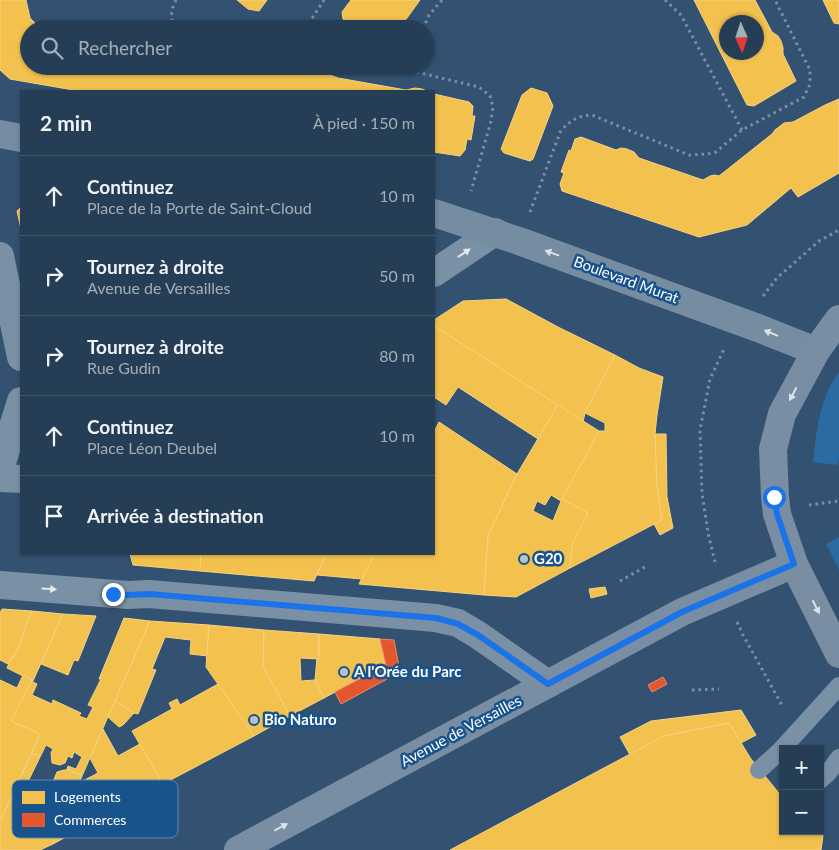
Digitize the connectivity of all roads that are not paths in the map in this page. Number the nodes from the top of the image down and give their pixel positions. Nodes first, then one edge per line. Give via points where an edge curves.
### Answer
1 (0, 134) edge
2 (20, 138) edge
3 (435, 213) edge
4 (495, 232) junction
5 (0, 256) edge
6 (435, 272) edge
7 (839, 319) edge
8 (816, 351) junction
9 (20, 352) edge
10 (20, 404) edge
11 (0, 469) edge
12 (0, 478) edge
13 (20, 479) edge
14 (794, 564) junction
15 (0, 586) edge
16 (839, 654) edge
17 (548, 684) junction
18 (839, 686) edge
19 (839, 758) edge
20 (760, 770) dead end
21 (824, 776) edge
22 (238, 850) edge

1 - 2 main road
3 - 4 main road, Boulevard Murat
6 -> 4 street
8 -> 4 main road, Boulevard Murat
5 - 9 street
7 - 8 main road
8 -> 14 main road via 782,414 773,449 777,514
10 - 11 street
12 - 13 street
14 -> 16 main road
14 - 17 main road, Avenue de Versailles via 682,612
15 -> 17 street via 149,594 436,618 458,624 478,635
22 -> 17 main road, Avenue de Versailles
18 - 20 lane
19 - 21 lane

